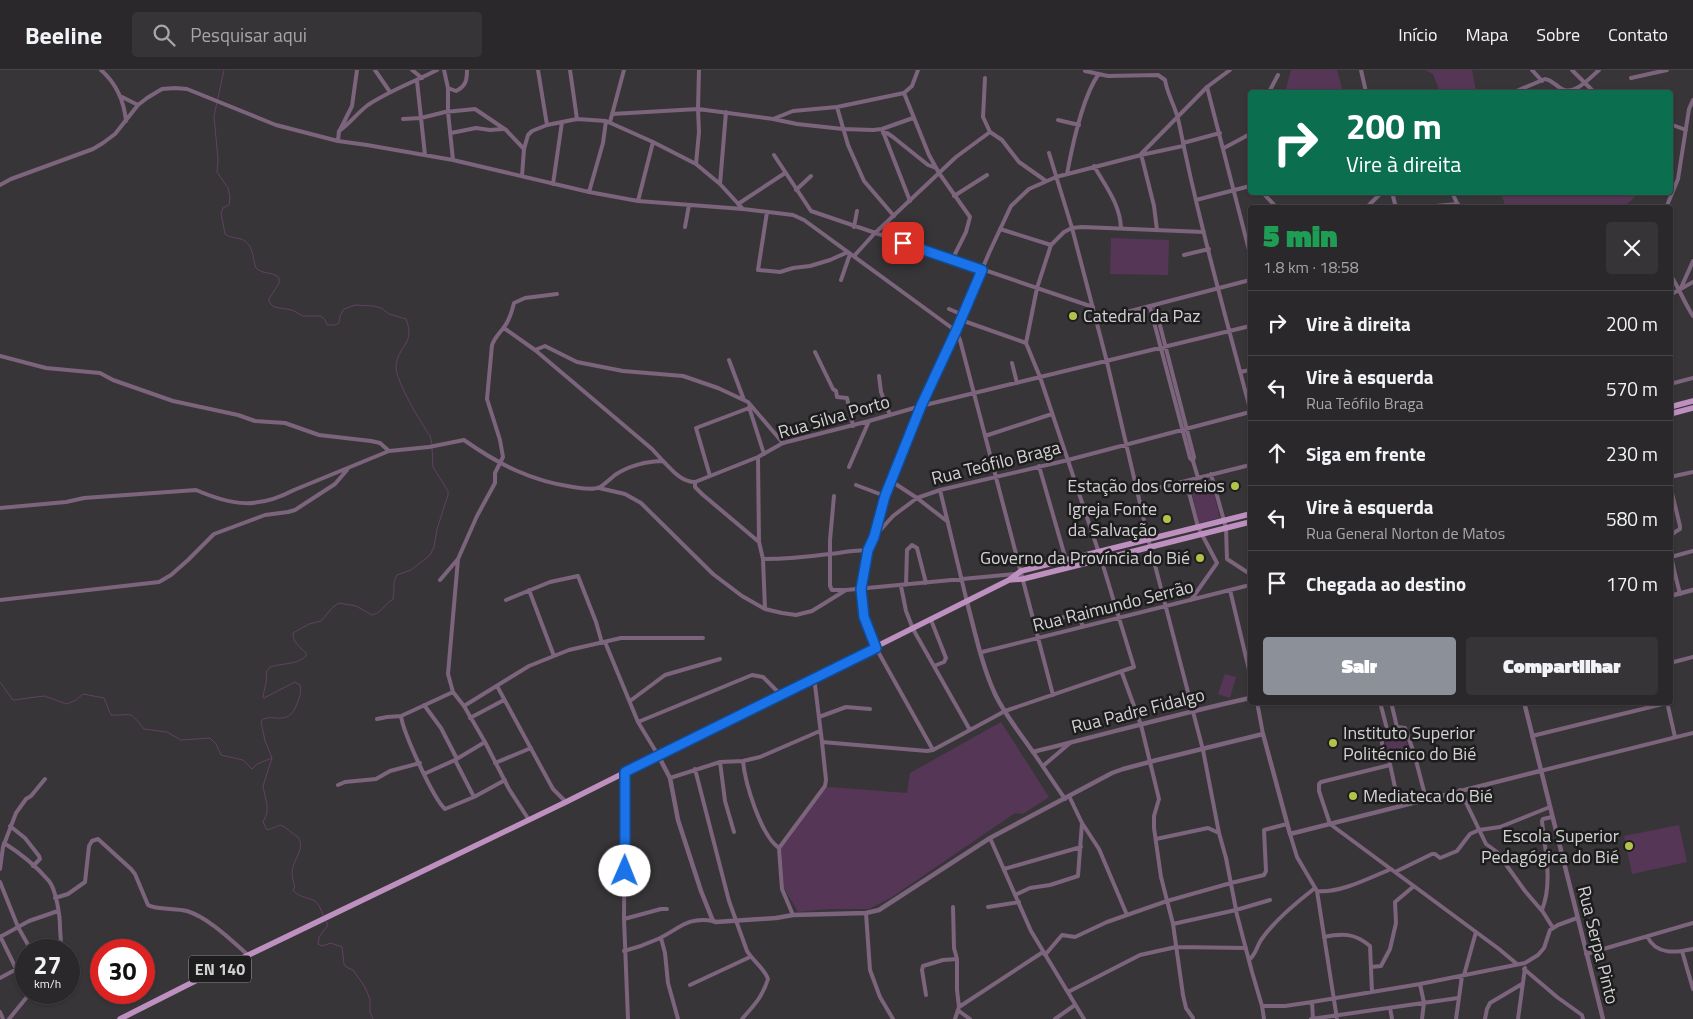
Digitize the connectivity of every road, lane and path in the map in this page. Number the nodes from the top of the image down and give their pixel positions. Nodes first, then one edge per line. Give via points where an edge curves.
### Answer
1 (102, 70) edge
2 (357, 70) edge
3 (375, 70) edge
4 (412, 70) edge
5 (437, 70) edge
6 (444, 70) edge
7 (467, 70) edge
8 (538, 70) edge
9 (570, 70) edge
10 (624, 70) edge
11 (699, 70) edge
12 (918, 70) edge
13 (1230, 70) edge
14 (1361, 70) edge
15 (1532, 70) edge
16 (1572, 70) edge
17 (1600, 70) edge
18 (1667, 70) edge
19 (1085, 71) edge
20 (1151, 72) edge
21 (1098, 75) junction
22 (1278, 75) dead end
23 (422, 78) junction
24 (985, 78) dead end
25 (1631, 78) dead end
26 (416, 81) junction
27 (1542, 81) junction
28 (1584, 83) junction
29 (1208, 87) junction
30 (448, 88) junction
31 (1270, 90) edge
32 (1366, 90) edge
33 (1519, 90) edge
34 (1566, 90) edge
35 (1573, 90) edge
36 (1592, 90) edge
37 (390, 92) junction
38 (904, 93) junction
39 (122, 97) junction
40 (1693, 100) edge
41 (138, 105) junction
42 (837, 107) junction
43 (698, 108) junction
44 (448, 112) junction
45 (726, 112) junction
46 (612, 114) junction
47 (1178, 116) junction
48 (421, 118) junction
49 (913, 118) junction
50 (403, 119) dead end
51 (577, 119) junction
52 (773, 119) junction
53 (1058, 120) dead end
54 (126, 121) junction
55 (562, 122) junction
56 (608, 122) junction
57 (547, 125) junction
58 (1079, 125) junction
59 (1673, 125) edge
60 (503, 129) junction
61 (843, 129) junction
62 (340, 130) junction
63 (1686, 130) junction
64 (882, 131) junction
65 (990, 132) junction
66 (451, 133) junction
67 (1220, 133) junction
68 (1248, 135) edge
69 (338, 141) junction
70 (653, 142) junction
71 (1183, 144) junction
72 (1224, 148) junction
73 (524, 149) junction
74 (1049, 153) dead end
75 (1141, 154) junction
76 (426, 155) junction
77 (774, 155) dead end
78 (453, 160) junction
79 (696, 164) junction
80 (1094, 166) junction
81 (936, 168) junction
82 (785, 173) junction
83 (939, 173) junction
84 (987, 174) dead end
85 (1067, 174) junction
86 (522, 176) junction
87 (811, 176) dead end
88 (1056, 177) junction
89 (1046, 182) junction
90 (553, 184) junction
91 (720, 184) junction
92 (0, 185) edge
93 (1248, 186) edge
94 (796, 190) junction
95 (1234, 190) junction
96 (1673, 190) edge
97 (589, 192) junction
98 (1265, 195) edge
99 (1379, 195) edge
100 (954, 196) junction
101 (1196, 200) junction
102 (638, 201) junction
103 (910, 201) junction
104 (738, 204) junction
105 (689, 205) junction
106 (1275, 205) edge
107 (1369, 205) edge
108 (743, 209) junction
109 (811, 211) junction
110 (857, 211) dead end
111 (767, 212) junction
112 (894, 216) junction
113 (804, 220) junction
114 (685, 227) dead end
115 (854, 227) junction
116 (1072, 228) junction
117 (1121, 228) junction
118 (1000, 229) junction
119 (1157, 230) junction
120 (1204, 232) junction
121 (874, 234) junction
122 (1248, 238) edge
123 (1051, 244) junction
124 (1209, 249) junction
125 (850, 254) junction
126 (1184, 255) dead end
127 (952, 260) junction
128 (1693, 261) edge
129 (982, 270) junction
130 (1673, 279) edge
131 (841, 280) dead end
132 (1248, 280) edge
133 (1693, 282) edge
134 (1037, 288) junction
135 (1218, 288) junction
136 (1680, 290) junction
137 (558, 294) dead end
138 (1673, 294) edge
139 (1153, 306) junction
140 (1093, 308) junction
141 (949, 309) dead end
142 (963, 314) junction
143 (1693, 316) edge
144 (961, 320) junction
145 (1096, 320) junction
146 (1248, 326) edge
147 (504, 328) junction
148 (1230, 330) junction
149 (956, 331) junction
150 (1026, 343) junction
151 (1163, 347) junction
152 (535, 350) junction
153 (815, 352) dead end
154 (0, 356) edge
155 (729, 360) dead end
156 (1107, 362) junction
157 (1012, 363) dead end
158 (1248, 370) edge
159 (1240, 372) junction
160 (879, 376) dead end
161 (1040, 377) junction
162 (1693, 378) edge
163 (1017, 383) junction
164 (1673, 383) edge
165 (973, 394) junction
166 (746, 401) junction
167 (1693, 401) edge
168 (1248, 402) edge
169 (921, 406) junction
170 (1673, 407) edge
171 (1689, 407) edge
172 (750, 408) junction
173 (1248, 411) edge
174 (1673, 413) edge
175 (1052, 414) junction
176 (890, 415) junction
177 (869, 421) junction
178 (853, 426) junction
179 (1185, 428) junction
180 (985, 436) junction
181 (783, 443) junction
182 (1127, 444) junction
183 (389, 451) junction
184 (764, 454) junction
185 (758, 457) junction
186 (1068, 460) junction
187 (663, 461) junction
188 (501, 463) junction
189 (1248, 465) edge
190 (1039, 466) junction
191 (849, 467) dead end
192 (347, 469) junction
193 (1693, 473) edge
194 (1211, 474) junction
195 (710, 476) junction
196 (996, 476) junction
197 (1673, 477) edge
198 (1198, 478) junction
199 (891, 481) junction
200 (1186, 481) junction
201 (695, 482) junction
202 (856, 485) dead end
203 (598, 488) junction
204 (940, 490) junction
205 (1138, 493) junction
206 (834, 496) dead end
207 (885, 496) junction
208 (1673, 497) edge
209 (917, 498) junction
210 (0, 508) edge
211 (1248, 514) edge
212 (1224, 520) junction
213 (948, 522) junction
214 (1248, 522) edge
215 (1198, 527) junction
216 (1226, 528) junction
217 (1201, 534) junction
218 (1673, 534) edge
219 (874, 537) junction
220 (1148, 539) junction
221 (759, 542) junction
222 (1128, 545) junction
223 (1150, 546) junction
224 (1119, 547) junction
225 (868, 550) junction
226 (1693, 551) edge
227 (1098, 552) junction
228 (1129, 552) junction
229 (831, 554) junction
230 (1120, 554) junction
231 (1673, 556) edge
232 (458, 559) junction
233 (763, 559) junction
234 (1101, 559) junction
235 (1227, 559) junction
236 (1066, 560) junction
237 (1216, 563) junction
238 (1673, 565) edge
239 (1068, 567) junction
240 (1018, 572) junction
241 (1248, 573) edge
242 (1023, 579) junction
243 (440, 580) dead end
244 (962, 580) junction
245 (1009, 580) junction
246 (926, 583) junction
247 (906, 585) junction
248 (900, 586) junction
249 (1248, 586) edge
250 (861, 589) junction
251 (529, 590) junction
252 (846, 590) junction
253 (1230, 590) junction
254 (1693, 590) edge
255 (1680, 594) junction
256 (1673, 595) edge
257 (0, 600) edge
258 (506, 600) dead end
259 (1191, 600) junction
260 (966, 602) junction
261 (1166, 607) junction
262 (765, 609) junction
263 (1120, 618) junction
264 (931, 620) junction
265 (1035, 624) junction
266 (1084, 627) junction
267 (913, 629) junction
268 (703, 638) dead end
269 (1038, 639) junction
270 (603, 642) junction
271 (876, 648) junction
272 (982, 652) junction
273 (554, 656) junction
274 (1693, 657) edge
275 (720, 659) dead end
276 (1673, 662) edge
277 (934, 666) junction
278 (1248, 666) edge
279 (1122, 673) junction
280 (814, 677) junction
281 (498, 686) junction
282 (453, 692) junction
283 (780, 694) junction
284 (1053, 695) junction
285 (1248, 698) edge
286 (504, 700) junction
287 (630, 701) junction
288 (424, 705) junction
289 (1258, 705) edge
290 (1381, 705) edge
291 (1392, 705) edge
292 (1525, 705) edge
293 (1659, 705) edge
294 (1667, 705) edge
295 (464, 706) junction
296 (870, 709) dead end
297 (1005, 711) junction
298 (1192, 712) junction
299 (401, 716) junction
300 (819, 717) junction
301 (470, 718) junction
302 (378, 719) dead end
303 (638, 722) junction
304 (1141, 725) junction
305 (1397, 727) junction
306 (1387, 729) junction
307 (970, 730) junction
308 (820, 731) junction
309 (1693, 733) edge
310 (1263, 734) junction
311 (1532, 736) junction
312 (1675, 737) junction
313 (485, 742) junction
314 (822, 742) junction
315 (1071, 742) junction
316 (531, 748) junction
317 (933, 750) junction
318 (1203, 750) junction
319 (1034, 752) junction
320 (1414, 753) junction
321 (658, 755) junction
322 (456, 759) junction
323 (1390, 760) junction
324 (743, 761) junction
325 (720, 762) junction
326 (1150, 762) junction
327 (420, 763) junction
328 (495, 763) junction
329 (1043, 766) junction
330 (1390, 766) junction
331 (695, 768) junction
332 (1540, 771) junction
333 (625, 772) junction
334 (424, 774) junction
335 (670, 778) junction
336 (45, 779) dead end
337 (505, 780) junction
338 (338, 784) dead end
339 (1460, 790) junction
340 (474, 797) junction
341 (1067, 798) junction
342 (1426, 799) junction
343 (566, 802) junction
344 (1399, 806) junction
345 (1550, 807) junction
346 (1552, 817) junction
347 (529, 820) junction
348 (1082, 823) junction
349 (1287, 824) junction
350 (1330, 824) junction
351 (10, 826) junction
352 (1479, 830) junction
353 (734, 832) dead end
354 (1219, 833) junction
355 (1290, 834) junction
356 (990, 838) junction
357 (1156, 839) junction
358 (4, 843) junction
359 (1081, 847) junction
360 (779, 848) junction
361 (33, 866) junction
362 (0, 869) edge
363 (1004, 869) junction
364 (1393, 871) junction
365 (0, 882) edge
366 (1231, 883) junction
367 (1414, 886) junction
368 (1316, 890) junction
369 (1015, 895) junction
370 (55, 898) junction
371 (1270, 900) dead end
372 (1167, 901) junction
373 (1019, 902) junction
374 (952, 907) dead end
375 (988, 907) dead end
376 (667, 909) dead end
377 (1236, 910) junction
378 (1542, 910) junction
379 (58, 911) junction
380 (866, 913) junction
381 (793, 915) junction
382 (1127, 915) junction
383 (1577, 918) junction
384 (624, 919) junction
385 (713, 921) junction
386 (736, 921) junction
387 (1693, 923) edge
388 (1173, 924) junction
389 (18, 927) junction
390 (1553, 928) junction
391 (1476, 932) junction
392 (1647, 936) junction
393 (0, 937) edge
394 (1324, 937) junction
395 (661, 938) junction
396 (25, 939) edge
397 (62, 939) edge
398 (1176, 946) junction
399 (1246, 948) junction
400 (1693, 949) edge
401 (624, 951) junction
402 (1682, 951) junction
403 (1044, 953) junction
404 (1586, 954) junction
405 (248, 955) junction
406 (750, 957) junction
407 (957, 959) junction
408 (1248, 960) junction
409 (1517, 964) junction
410 (1525, 964) junction
411 (15, 967) edge
412 (1371, 968) junction
413 (1524, 969) junction
414 (15, 970) edge
415 (1463, 975) junction
416 (0, 978) edge
417 (1420, 984) junction
418 (1522, 984) junction
419 (690, 985) dead end
420 (1693, 989) edge
421 (1068, 992) junction
422 (1372, 992) junction
423 (926, 995) dead end
424 (1333, 998) junction
425 (1458, 998) junction
426 (1312, 1002) junction
427 (1424, 1003) junction
428 (21, 1004) edge
429 (1075, 1005) junction
430 (1262, 1006) junction
431 (1390, 1008) junction
432 (959, 1009) junction
433 (0, 1012) edge
434 (1359, 1012) junction
435 (1336, 1017) edge
436 (1193, 1018) edge
437 (3, 1019) edge
438 (9, 1019) edge
439 (121, 1019) edge
440 (628, 1019) edge
441 (678, 1019) edge
442 (742, 1019) edge
443 (893, 1019) edge
444 (955, 1019) edge
445 (970, 1019) edge
446 (1055, 1019) edge
447 (1084, 1019) edge
448 (1264, 1019) edge
449 (1312, 1019) edge
450 (1361, 1019) edge
451 (1392, 1019) edge
452 (1422, 1019) edge
453 (1456, 1019) edge
454 (1486, 1019) edge
455 (1518, 1019) edge
456 (1583, 1019) edge
457 (1603, 1019) edge

1 - 39 street
2 - 62 street via 352,106
3 - 37 street
4 - 23 street
5 - 23 street
6 - 30 street
7 - 30 street via 464,85 456,91
8 - 57 street
9 - 51 street
10 - 46 street
11 - 43 street
12 - 38 street via 912,86
13 - 29 street
14 - 32 street
15 - 27 street
16 - 28 street
17 - 28 street
18 - 25 street
19 - 21 street
20 - 21 street
20 - 47 street via 1166,80 1169,99
21 - 58 street
22 - 31 street
23 - 26 street
24 - 65 street via 983,116
26 - 37 street
26 - 48 street
27 - 33 street
27 - 34 street via 1548,79
28 - 35 street
28 - 36 street
29 - 47 street
29 - 67 street
30 - 44 street
37 - 62 street via 365,107
38 - 42 street
38 - 49 street
39 - 41 street
39 - 54 street
40 - 63 street
41 - 54 street
41 - 69 street via 162,89 187,88 276,125
42 - 52 street via 793,112
42 - 61 street
43 - 45 street
43 - 46 street
43 - 79 street via 700,132
44 - 48 street
44 - 60 street via 475,109
44 - 66 street
45 - 52 street
45 - 91 street
46 - 56 street
47 - 71 street
47 - 75 street
48 - 50 street
48 - 76 street
49 - 64 street
49 - 81 street
51 - 55 street
51 - 56 street
52 - 61 street
53 - 58 street
54 - 92 street via 104,144
55 - 57 street
55 - 90 street
56 - 70 street
56 - 97 street
57 - 73 street via 530,133
58 - 85 street
59 - 63 street
60 - 66 street via 476,128
60 - 73 street
61 - 64 street
61 - 112 street via 864,181
62 - 69 street
63 - 96 street via 1678,179
64 - 81 street
64 - 103 street
65 - 83 street
65 - 89 street via 1002,140 1019,162
66 - 78 street
67 - 71 street
67 - 72 street
68 - 72 street
69 - 76 street
70 - 79 street
70 - 102 street
71 - 75 street
71 - 101 street
72 - 95 street
73 - 86 street
74 - 88 street
75 - 80 street
75 - 119 street
76 - 78 street
77 - 82 street
78 - 86 street
79 - 91 street
80 - 85 street
80 - 117 street via 1117,204
81 - 83 street
82 - 94 street
82 - 104 street
83 - 100 street
83 - 103 street
84 - 100 street
85 - 88 street
86 - 90 street
87 - 94 street
88 - 89 street
88 - 116 street
89 - 118 street via 1029,189 1011,206
90 - 97 street
91 - 104 street
93 - 95 street
94 - 109 street
95 - 101 street
95 - 122 street
97 - 102 street
98 - 106 street
99 - 107 street
100 - 127 street via 969,213 970,221
101 - 120 street
102 - 105 street
103 - 112 street
104 - 108 street
105 - 108 street
105 - 114 street
108 - 111 street
109 - 113 street
109 - 115 street
110 - 115 street
111 - 113 street via 793,215
111 - 125 street via 758,270 780,272
112 - 121 street
113 - 125 street
115 - 121 street
116 - 117 street
116 - 123 street
116 - 140 street
117 - 119 street
118 - 123 street
118 - 129 street
119 - 120 street
120 - 124 street
121 - 125 street
121 - 127 street
123 - 134 street
124 - 126 street
124 - 135 street
125 - 131 street
125 - 149 street
127 - 129 street
128 - 136 street
129 - 134 street
129 - 142 street
130 - 136 street
132 - 135 street
133 - 136 street
134 - 140 street
134 - 150 street
135 - 139 street
135 - 148 street
136 - 138 street
136 - 143 street
137 - 147 street via 525,298 514,303
139 - 145 street
139 - 151 street
140 - 145 street
141 - 142 street
142 - 144 street
144 - 149 street
144 - 150 street
145 - 156 street
146 - 148 street, Rua Silva Porto
147 - 152 street
147 - 188 street via 492,345 488,393 500,440
148 - 151 street, Rua Silva Porto
148 - 159 street
149 - 165 street
149 - 169 street
150 - 161 street
151 - 156 street, Rua Silva Porto
151 - 179 street
152 - 166 street via 545,346 586,364 683,376
152 - 187 street
153 - 178 street via 836,391 836,397 847,398
154 - 183 street via 46,368 105,374 113,380 173,401 255,421 291,424 319,435 380,443
155 - 166 street
156 - 161 street, Rua Silva Porto
156 - 182 street
157 - 163 street
158 - 159 street
159 - 168 street
160 - 176 street
161 - 163 street, Rua Silva Porto
161 - 175 street
162 - 164 street
163 - 165 street, Rua Silva Porto
165 - 169 street, Rua Silva Porto
165 - 180 street
166 - 172 street
166 - 181 street
167 - 171 main road
169 - 176 street, Rua Silva Porto
169 - 199 street
170 - 171 main road
171 - 174 main road
172 - 184 street
172 - 195 street via 696,428
173 - 179 street, Rua Teófilo Braga
175 - 180 street
175 - 186 street
176 - 177 street, Rua Silva Porto
177 - 178 street, Rua Silva Porto
177 - 191 street
178 - 181 street, Rua Silva Porto
179 - 182 street, Rua Teófilo Braga
179 - 198 street
180 - 196 street
181 - 184 street, Rua Silva Porto
182 - 186 street, Rua Teófilo Braga
182 - 205 street
183 - 188 street via 464,440
183 - 192 street
184 - 185 street, Rua Silva Porto
185 - 195 street, Rua Silva Porto
185 - 221 street
186 - 190 street, Rua Teófilo Braga
186 - 227 street
187 - 201 street via 679,477
187 - 203 street via 625,470
188 - 203 street via 518,472 561,485
188 - 232 street via 495,473 495,483
189 - 194 street
190 - 196 street, Rua Teófilo Braga
190 - 236 street
192 - 210 street via 267,501 244,504 196,490
192 - 257 street via 335,484 295,510 265,515 214,534 161,582
193 - 197 street
194 - 198 street
194 - 212 street
195 - 201 street, Rua Silva Porto
196 - 204 street, Rua Teófilo Braga
196 - 240 street
198 - 200 street
199 - 207 street
199 - 209 street
200 - 205 street
200 - 215 street
201 - 221 street via 702,494
202 - 207 street
203 - 262 street via 625,494 641,503 713,574
204 - 209 street, Rua Teófilo Braga
204 - 213 street
205 - 220 street
206 - 229 street
207 - 219 street
208 - 218 street via 1680,529
209 - 213 street
209 - 219 street, Rua Teófilo Braga via 893,516
211 - 212 main road
212 - 215 main road
212 - 216 street
213 - 244 street
214 - 216 main road
215 - 217 street
215 - 220 main road
216 - 217 main road
216 - 235 street
217 - 223 main road
217 - 237 street
219 - 225 street, Rua Teófilo Braga
220 - 222 main road
220 - 223 street
221 - 233 street
222 - 224 main road
222 - 228 main road
223 - 228 main road
223 - 261 street
224 - 227 main road
224 - 230 main road
225 - 229 street
225 - 250 street, Rua Teófilo Braga
226 - 231 street
227 - 234 street
227 - 236 main road
228 - 230 main road
229 - 233 street
229 - 252 street via 830,588
230 - 234 main road
232 - 243 street
232 - 282 street via 448,674
233 - 262 street
234 - 239 main road
234 - 263 street
235 - 237 street
235 - 241 street
236 - 239 street
236 - 240 main road
237 - 259 street
238 - 255 street
239 - 242 main road
240 - 242 street
240 - 244 street
240 - 245 main road
242 - 245 main road
242 - 265 street
244 - 246 street
244 - 260 street
245 - 260 main road
246 - 247 street
246 - 247 street via 917,548 912,546 907,553
247 - 248 street
248 - 250 street
248 - 267 street
249 - 253 street, Rua Raimundo Serrão
250 - 252 street
250 - 271 street, Rua Teófilo Braga via 864,617
251 - 258 street
251 - 270 street via 578,576
251 - 273 street
252 - 262 street via 801,615
253 - 259 street, Rua Raimundo Serrão
253 - 278 street
254 - 255 street
255 - 256 street
259 - 261 street, Rua Raimundo Serrão
260 - 264 main road
260 - 272 street
261 - 263 street, Rua Raimundo Serrão
261 - 298 street
263 - 266 street, Rua Raimundo Serrão
263 - 279 street via 1134,665
264 - 267 main road
264 - 277 street via 946,658
265 - 266 street via 1076,614
265 - 269 street
266 - 269 street, Rua Raimundo Serrão
267 - 271 main road
267 - 277 street
268 - 270 street via 627,637
269 - 272 street, Rua Raimundo Serrão
269 - 284 street
270 - 273 street
270 - 287 street
271 - 280 main road
271 - 317 street, Rua Teófilo Braga
272 - 297 street via 989,680
273 - 281 street via 528,666
274 - 276 street
275 - 287 street via 665,675
277 - 307 street
279 - 284 street
279 - 304 street
280 - 283 main road
280 - 300 street
281 - 286 street
281 - 295 street
282 - 288 street
282 - 295 street
283 - 303 street via 763,678 752,675
283 - 321 main road
284 - 297 street
285 - 298 street, Rua Padre Fidalgo
286 - 301 street
286 - 316 street
287 - 303 street
288 - 299 street
288 - 322 street via 441,728
289 - 310 street
290 - 306 street
291 - 305 street
292 - 311 street, Rua Serpa Pinto
293 - 311 street
294 - 312 street
295 - 301 street
296 - 300 street via 846,707
297 - 307 street
297 - 319 street
298 - 304 street, Rua Padre Fidalgo
298 - 318 street
299 - 302 street
299 - 327 street
300 - 308 street
301 - 313 street
303 - 321 street
304 - 315 street, Rua Padre Fidalgo
304 - 326 street
305 - 306 street
305 - 320 street via 1405,728
306 - 323 street via 1381,736 1384,752
307 - 317 street
308 - 314 street
308 - 324 street
309 - 312 street
310 - 318 street
310 - 349 street
311 - 332 street, Rua Serpa Pinto
312 - 332 street
313 - 322 street
313 - 328 street
314 - 317 street
314 - 360 street via 825,786
315 - 319 street, Rua Padre Fidalgo
315 - 329 street
316 - 328 street
316 - 343 street via 553,789
318 - 326 street
318 - 354 street
319 - 329 street
320 - 323 street
320 - 342 street
321 - 333 main road
321 - 335 street
322 - 334 street
322 - 340 street
323 - 330 street
324 - 325 street
324 - 360 street via 750,796 770,840
325 - 331 street
325 - 353 street via 725,802
326 - 341 street via 1118,771
326 - 357 street via 1159,799 1154,816
327 - 334 street
327 - 338 street via 390,771 376,779
328 - 337 street
329 - 341 street
330 - 344 street
330 - 350 street via 1321,782 1319,791
331 - 335 street
331 - 386 street
332 - 339 street
332 - 345 street, Rua Serpa Pinto
333 - 343 main road
333 - 384 street
334 - 340 street via 445,809
335 - 385 street via 678,820
336 - 351 street via 19,808
337 - 340 street
337 - 347 street
339 - 342 street
339 - 352 street
341 - 348 street
341 - 356 street
342 - 344 street
343 - 347 main road
344 - 350 street
345 - 346 street, Rua Serpa Pinto
345 - 352 street via 1500,827
346 - 378 street via 1542,821 1548,878
346 - 383 street, Rua Serpa Pinto
347 - 405 main road, EN 140
348 - 359 street
348 - 382 street via 1099,848
349 - 355 street
349 - 366 street via 1264,830 1266,874
350 - 355 street
350 - 364 street
351 - 358 street
351 - 361 street via 26,838 39,856
352 - 364 street via 1467,835 1453,853 1441,858 1432,854
352 - 378 street via 1486,844 1497,852
354 - 357 street via 1208,828
354 - 366 street
355 - 368 street via 1297,857
356 - 363 street
356 - 380 street via 879,910
357 - 372 street
358 - 361 street
358 - 362 street
359 - 363 street
359 - 369 street via 1078,876
360 - 381 street via 782,889
361 - 370 street via 50,882
363 - 369 street
364 - 367 street
364 - 368 street via 1338,889
365 - 389 street
366 - 372 street
366 - 377 street
367 - 391 street
367 - 412 street via 1395,902 1397,919 1390,950 1381,966
368 - 394 street
368 - 408 street via 1280,918
369 - 373 street
370 - 379 street
370 - 405 street via 68,894 85,882 89,846 98,839 135,874 148,905 152,908 175,908 201,917
371 - 377 street
372 - 382 street
372 - 388 street
373 - 375 street
373 - 403 street via 1030,931
374 - 407 street
376 - 384 street
377 - 388 street
377 - 399 street
378 - 390 street
379 - 389 street
379 - 397 street
380 - 381 street
380 - 443 street via 870,970
381 - 386 street
382 - 403 street via 1075,937 1062,934
383 - 390 street
383 - 404 street, Rua Serpa Pinto
384 - 401 street
385 - 386 street
385 - 395 street via 692,921
386 - 406 street
387 - 392 street
388 - 398 street
389 - 393 street
389 - 396 street
390 - 410 street via 1548,933 1544,948
391 - 409 street
391 - 415 street
392 - 402 street via 1658,950
392 - 404 street
393 - 411 street
394 - 412 street via 1344,934 1364,941 1370,947
394 - 424 street
395 - 401 street
395 - 441 street
398 - 399 street
398 - 421 street via 1140,956
398 - 436 street via 1182,994
399 - 408 street
400 - 402 street
401 - 440 street
402 - 420 street
403 - 421 street
403 - 432 street
404 - 457 street, Rua Serpa Pinto
405 - 439 main road, EN 140
406 - 419 street
406 - 442 street via 768,979 764,993
407 - 423 street via 923,966
407 - 432 street
408 - 430 street
409 - 410 street
409 - 415 street
410 - 413 street
412 - 422 street
413 - 418 street
413 - 456 street
414 - 416 street
415 - 417 street
415 - 425 street
417 - 422 street
417 - 427 street
418 - 454 street via 1490,1003
418 - 455 street
421 - 429 street
422 - 424 street
424 - 426 street
424 - 435 street
425 - 427 street
425 - 453 street
426 - 430 street
426 - 449 street
427 - 431 street
427 - 452 street
428 - 438 street
429 - 446 street
429 - 447 street
430 - 448 street
431 - 434 street
431 - 451 street
432 - 444 street
432 - 445 street
433 - 437 street
434 - 435 street
434 - 450 street
435 - 449 street

